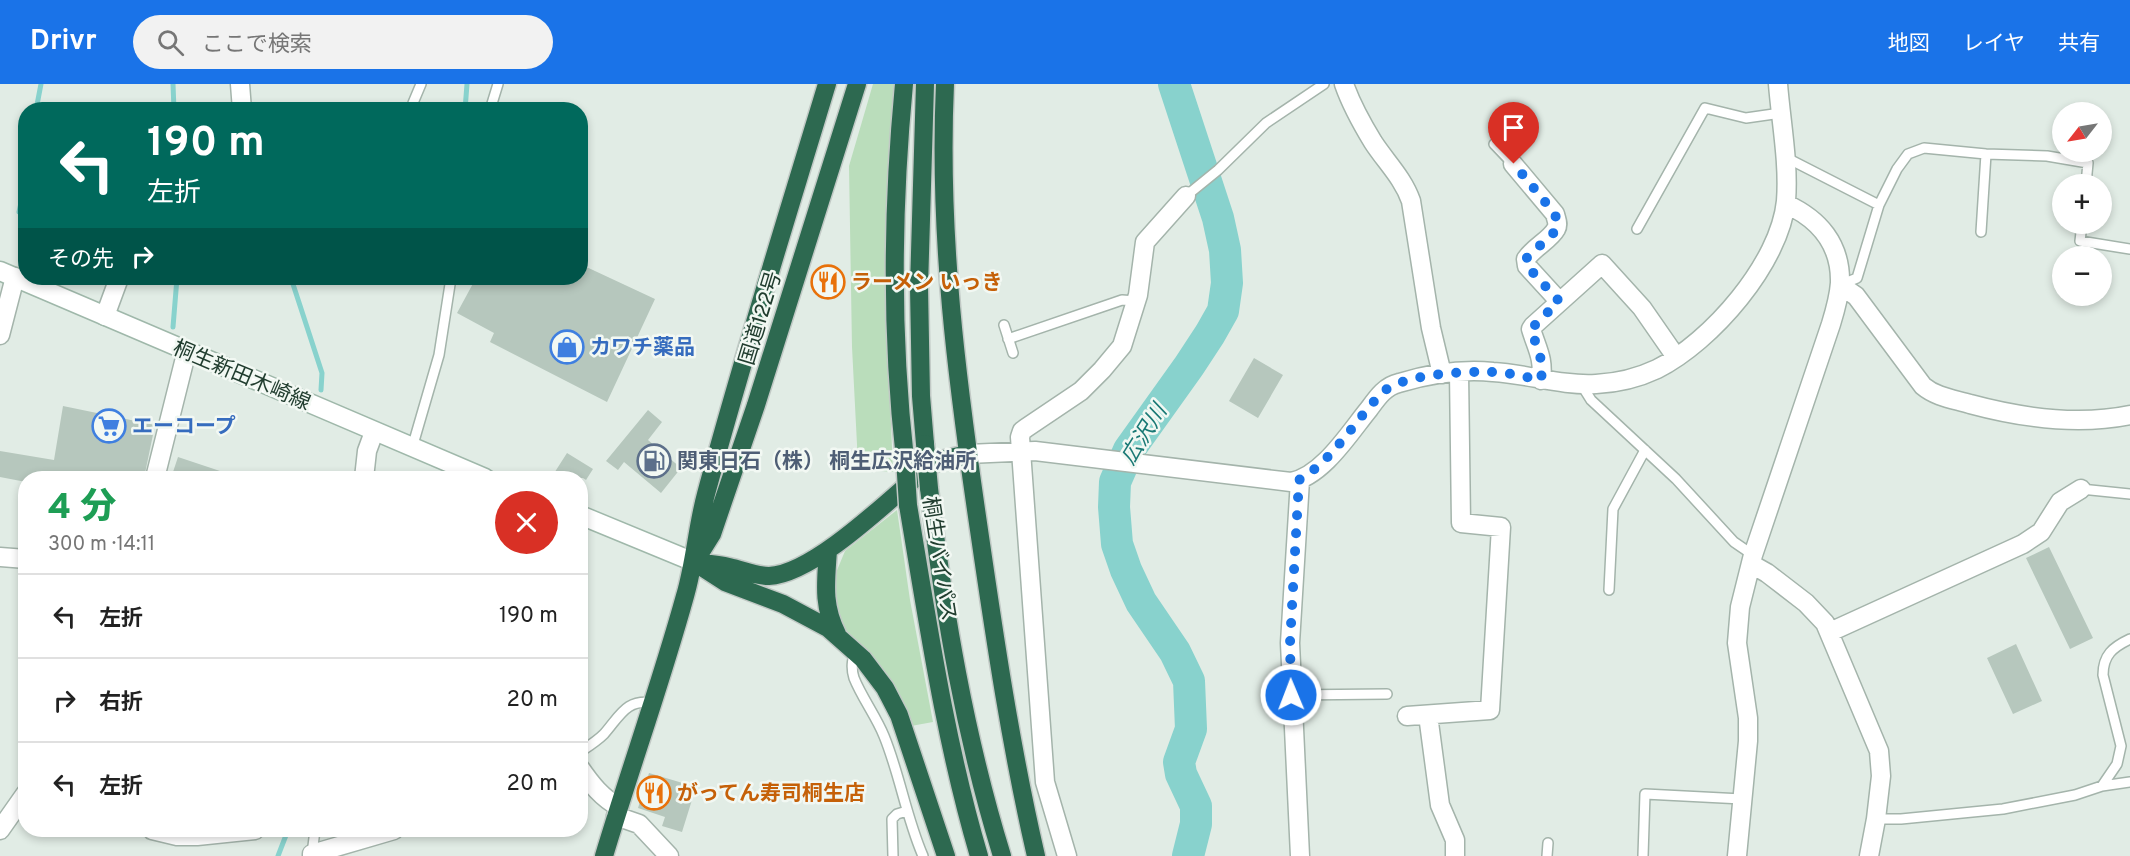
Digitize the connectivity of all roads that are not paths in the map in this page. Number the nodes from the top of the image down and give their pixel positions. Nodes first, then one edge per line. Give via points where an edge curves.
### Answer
1 (240, 84) edge
2 (421, 84) edge
3 (498, 84) edge
4 (827, 84) edge
5 (857, 84) edge
6 (903, 84) edge
7 (926, 84) edge
8 (945, 84) edge
9 (1324, 84) edge
10 (1344, 84) edge
11 (1778, 84) edge
12 (242, 102) edge
13 (414, 102) edge
14 (492, 102) edge
15 (1781, 113) junction
16 (1494, 144) dead end
17 (1986, 154) junction
18 (1784, 156) junction
19 (1514, 164) joint
20 (2087, 174) edge
21 (1192, 192) joint
22 (1786, 204) junction
23 (1879, 205) junction
24 (1636, 229) dead end
25 (1981, 232) dead end
26 (2081, 234) edge
27 (2130, 249) edge
28 (8, 274) edge
29 (33, 285) edge
30 (116, 285) edge
31 (450, 285) edge
32 (1840, 285) junction
33 (1136, 301) junction
34 (1559, 301) junction
35 (105, 316) junction
36 (1004, 325) dead end
37 (0, 335) edge
38 (1008, 339) junction
39 (190, 351) junction
40 (1013, 353) dead end
41 (1676, 357) junction
42 (1450, 373) junction
43 (1541, 380) junction
44 (1581, 384) junction
45 (2130, 415) edge
46 (374, 432) junction
47 (412, 448) junction
48 (1022, 450) junction
49 (1645, 450) junction
50 (968, 454) junction
51 (157, 471) edge
52 (365, 471) edge
53 (468, 471) edge
54 (1299, 480) junction
55 (2081, 489) joint
56 (2130, 494) edge
57 (588, 518) edge
58 (828, 550) junction
59 (0, 557) edge
60 (18, 558) edge
61 (1752, 560) junction
62 (694, 562) junction
63 (1609, 590) dead end
64 (1830, 632) junction
65 (837, 634) junction
66 (2130, 639) edge
67 (855, 651) junction
68 (1387, 694) dead end
69 (1291, 695) junction
70 (654, 703) junction
71 (1428, 715) junction
72 (1407, 716) dead end
73 (588, 746) edge
74 (588, 778) edge
75 (2130, 782) edge
76 (2102, 786) junction
77 (1742, 799) junction
78 (18, 804) edge
79 (618, 811) junction
80 (907, 811) junction
81 (1876, 819) junction
82 (0, 830) edge
83 (314, 837) edge
84 (371, 837) edge
85 (1548, 843) dead end
86 (312, 855) edge
87 (604, 856) edge
88 (669, 856) edge
89 (893, 856) edge
90 (923, 856) edge
91 (946, 856) edge
92 (979, 856) edge
93 (1002, 856) edge
94 (1036, 856) edge
95 (1067, 856) edge
96 (1300, 856) edge
97 (1455, 856) edge
98 (1547, 856) edge
99 (1643, 856) edge
100 (1737, 856) edge
101 (1869, 856) edge

1 - 12 street
2 - 13 lane
3 - 14 lane
4 - 62 highway, 国道122号 via 735,387 699,519
5 - 62 highway, 国道122号 via 756,405 712,534
6 - 92 highway, 桐生バイパス, bridge via 894,286 908,505 943,714
7 - 93 highway, 桐生バイパス, bridge via 919,287 921,396 929,488 951,648
8 - 50 highway via 946,240 957,378
9 - 21 lane via 1266,123
10 - 42 street via 1374,144 1407,189 1431,328
11 - 15 street
15 - 18 street
15 - 24 lane via 1746,118 1705,108
16 - 19 lane
17 - 20 lane via 2047,156 2088,163
17 - 23 lane via 1924,148 1908,154
17 - 25 lane
18 - 22 street
18 - 23 lane
19 - 34 street via 1558,223 1556,230 1526,259 1527,266
21 - 33 street via 1145,242
22 - 32 street via 1803,212 1825,232 1837,262
22 - 41 street via 1769,253 1743,294 1700,339
23 - 32 lane via 1857,278
26 - 27 lane via 2080,241
28 - 37 street
29 - 35 street, 桐生新田木崎線
30 - 35 street
31 - 47 lane via 439,355
32 - 45 street via 1856,296 1923,386 1938,396 2025,417 2101,420
32 - 61 street via 1831,324
33 - 38 lane via 1122,300
33 - 48 street via 1122,346 1082,391 1022,431
34 - 41 street via 1602,264 1642,308
34 - 43 street via 1531,329 1541,355
35 - 39 street, 桐生新田木崎線
36 - 38 lane
38 - 40 lane
39 - 46 street, 桐生新田木崎線
39 - 51 street
41 - 44 street via 1636,377
42 - 43 street via 1492,372
42 - 54 street via 1388,388 1329,458
42 - 71 street via 1461,523 1501,527 1490,710
43 - 44 street
44 - 49 lane via 1591,400
46 - 47 street, 桐生新田木崎線
46 - 52 street
47 - 53 street, 桐生新田木崎線
48 - 50 street
48 - 54 street
48 - 95 street via 1045,782
49 - 61 lane
49 - 63 lane via 1613,508
50 - 58 highway via 929,466
50 - 94 highway via 1009,727
54 - 69 street
55 - 56 lane
55 - 64 street via 2061,502 2041,531 2023,544
57 - 62 street
58 - 62 highway via 798,569 770,576
58 - 65 highway via 825,592
59 - 60 street
61 - 64 street via 1806,603
61 - 77 street via 1738,633 1748,718
62 - 65 highway via 725,582 783,604
62 - 70 highway, 国道122号
64 - 81 street via 1880,751
65 - 67 highway
66 - 76 lane via 2111,650 2103,665 2121,746 2117,764
67 - 80 lane via 851,666 854,678 884,735
67 - 91 highway via 885,688 899,715
68 - 69 lane
69 - 96 street
70 - 73 lane via 633,704
70 - 79 highway, 国道122号
71 - 72 street
71 - 97 street via 1440,805 1455,840
74 - 79 street
75 - 76 lane
76 - 81 lane via 2003,809
77 - 99 lane via 1645,794
77 - 100 street
78 - 82 street
79 - 87 highway, 国道122号
79 - 88 street via 639,824
80 - 89 lane via 892,819
80 - 90 lane
81 - 101 street
83 - 86 lane
84 - 86 street
85 - 98 lane

